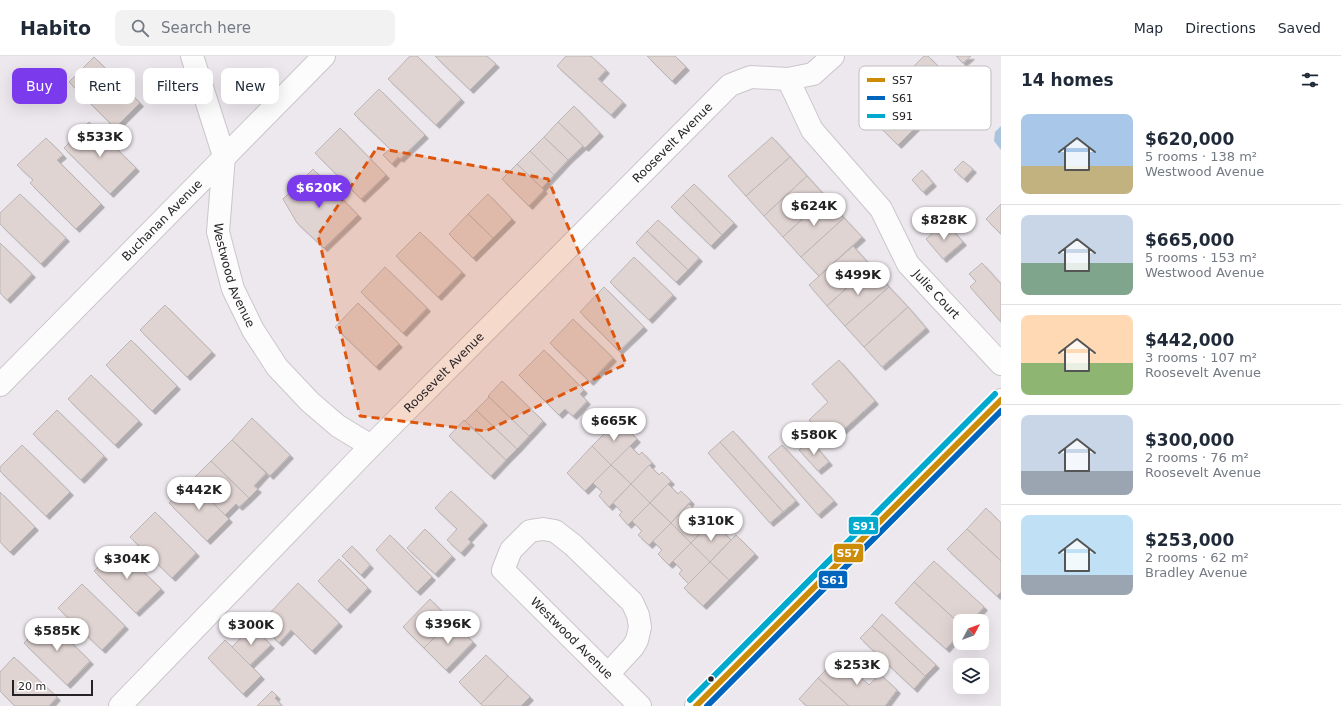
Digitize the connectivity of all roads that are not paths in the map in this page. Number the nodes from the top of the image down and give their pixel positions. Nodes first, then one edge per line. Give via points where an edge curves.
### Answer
1 (192, 56) edge
2 (324, 56) edge
3 (834, 56) edge
4 (788, 80) junction
5 (224, 156) junction
6 (1001, 364) edge
7 (0, 385) edge
8 (1001, 400) edge
9 (371, 446) junction
10 (608, 674) junction
11 (120, 706) edge
12 (640, 706) edge
13 (696, 706) edge

1 - 5 street, Westwood Avenue
2 - 5 street, Buchanan Avenue
3 - 4 street, Roosevelt Avenue via 813,74
4 - 6 street, Julie Court via 812,130 881,209 908,264
4 - 9 street, Roosevelt Avenue via 751,78 730,85
5 - 7 street, Buchanan Avenue
5 - 9 street, Westwood Avenue via 218,232 233,289 253,330 277,367 310,402 338,426
8 - 13 street
9 - 11 street, Roosevelt Avenue
10 - 10 street, Westwood Avenue via 503,570 511,550 530,531 555,531 632,602 640,627 637,640
10 - 12 street, Westwood Avenue

